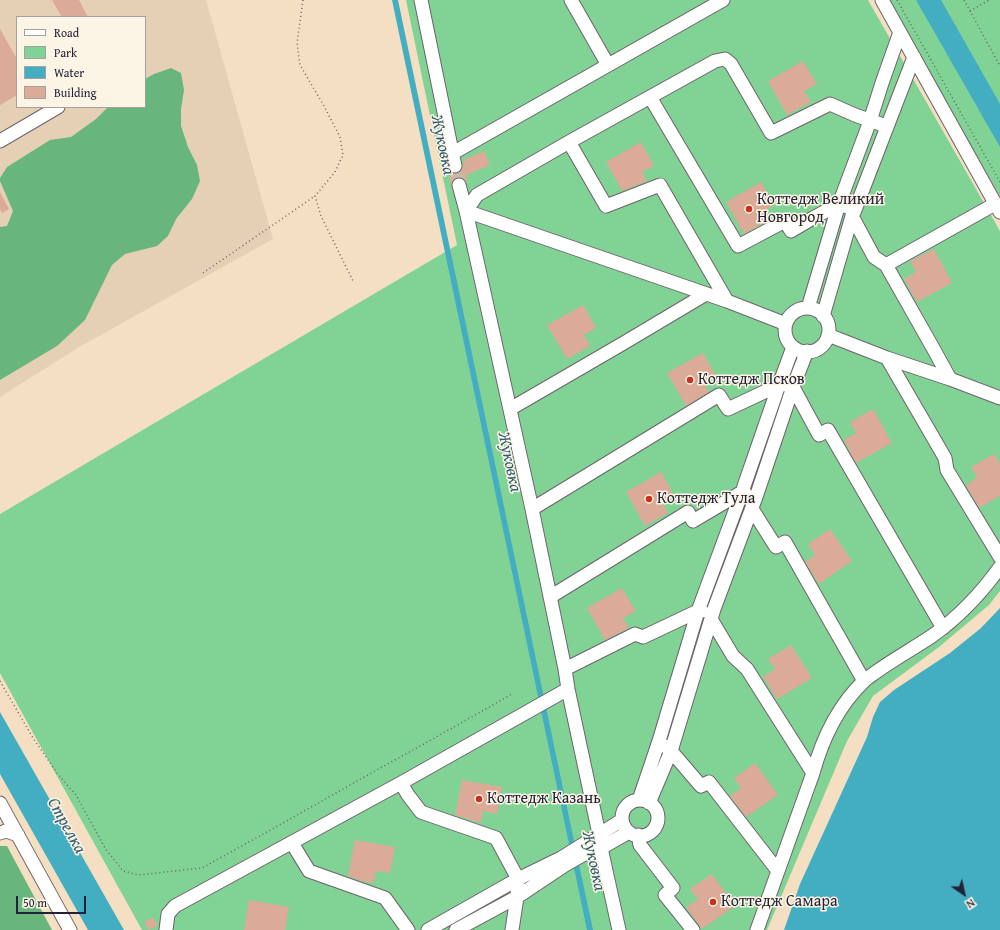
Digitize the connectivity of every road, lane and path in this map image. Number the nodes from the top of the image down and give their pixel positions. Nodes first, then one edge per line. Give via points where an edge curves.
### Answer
1 (303, 0) edge
2 (421, 0) edge
3 (571, 0) edge
4 (723, 0) edge
5 (882, 0) edge
6 (897, 0) edge
7 (964, 0) edge
8 (989, 0) edge
9 (970, 11) junction
10 (900, 32) junction
11 (914, 57) junction
12 (608, 65) junction
13 (1000, 66) edge
14 (650, 97) junction
15 (56, 108) edge
16 (870, 121) junction
17 (886, 126) junction
18 (0, 141) edge
19 (568, 142) junction
20 (1000, 182) edge
21 (459, 184) tunnel mouth
22 (315, 196) junction
23 (839, 204) junction
24 (998, 208) edge
25 (466, 211) junction
26 (854, 213) junction
27 (886, 266) junction
28 (203, 273) dead end
29 (354, 283) dead end
30 (706, 294) junction
31 (727, 301) junction
32 (808, 308) junction
33 (823, 316) junction
34 (786, 324) junction
35 (828, 335) junction
36 (793, 347) junction
37 (807, 351) junction
38 (887, 358) junction
39 (801, 368) junction
40 (950, 379) junction
41 (779, 384) junction
42 (793, 387) junction
43 (1000, 398) edge
44 (510, 409) junction
45 (742, 492) junction
46 (754, 503) junction
47 (532, 509) junction
48 (1000, 557) edge
49 (1000, 567) edge
50 (550, 597) junction
51 (698, 611) junction
52 (712, 614) junction
53 (943, 628) junction
54 (565, 669) junction
55 (0, 681) edge
56 (864, 681) junction
57 (568, 689) junction
58 (512, 694) dead end
59 (659, 741) junction
60 (671, 751) junction
61 (813, 773) junction
62 (401, 783) junction
63 (644, 802) junction
64 (0, 803) edge
65 (622, 820) junction
66 (0, 833) edge
67 (599, 834) junction
68 (634, 834) junction
69 (18, 835) junction
70 (292, 843) junction
71 (601, 848) junction
72 (585, 849) junction
73 (563, 862) junction
74 (778, 871) junction
75 (518, 879) junction
76 (517, 897) junction
77 (70, 930) edge
78 (166, 930) edge
79 (408, 930) edge
80 (428, 930) edge
81 (456, 930) edge
82 (512, 930) edge
83 (619, 930) edge
84 (693, 930) edge
85 (757, 930) edge

1 - 22 path via 297,43 300,65 340,137 342,155 335,172
2 - 12 street via 454,160
3 - 12 street
4 - 12 street
5 - 10 street
6 - 20 path
7 - 9 path
8 - 9 path
9 - 13 path
10 - 11 street
10 - 16 street
11 - 17 street
11 - 24 street
14 - 16 street via 715,61 725,59 771,133 830,104
14 - 19 street
14 - 23 street via 738,246 785,221 791,231
15 - 18 street
16 - 17 street
16 - 23 street
17 - 26 street
19 - 25 street via 477,196
19 - 31 street via 606,206 660,185
21 - 25 street
22 - 28 path
22 - 29 path via 321,216
23 - 26 street
23 - 32 street
24 - 27 street
25 - 30 street
25 - 44 street
26 - 27 street via 874,257
26 - 33 street
27 - 40 street
30 - 31 street
30 - 44 street
31 - 34 street
32 - 33 street
32 - 34 street via 794,312
33 - 35 street via 827,322
34 - 36 street via 786,336
35 - 37 street via 820,347
35 - 38 street
36 - 37 street
36 - 41 street
37 - 39 street
38 - 40 street
38 - 48 street via 945,458 947,470
39 - 41 street
39 - 42 street
40 - 43 street
41 - 42 street
41 - 45 street
41 - 47 street via 728,409 719,396
42 - 46 street
42 - 53 street via 819,435 828,430
44 - 47 street
45 - 46 street
45 - 50 street via 693,521 688,512
45 - 51 street
46 - 52 street
46 - 56 street via 776,547 785,542
47 - 50 street
49 - 53 street via 974,600
50 - 54 street
51 - 52 street
51 - 54 street via 643,637 635,634
51 - 59 street
52 - 60 street
52 - 61 street via 733,656 747,668
53 - 56 street
54 - 57 street
55 - 58 path via 33,738 76,795 105,848 123,871 138,875 202,868
56 - 61 street via 838,714 818,755
57 - 62 street
57 - 67 street
59 - 60 street
59 - 63 street
60 - 63 street
60 - 74 street via 701,786 709,782
61 - 74 street
62 - 70 street
62 - 75 street via 421,812 496,838
63 - 65 street via 634,801 628,804 622,814
63 - 68 street via 654,807 656,824 649,833
64 - 69 street
65 - 67 street
65 - 68 street via 623,825
66 - 69 street via 6,831
67 - 71 street
67 - 72 street
68 - 71 street
68 - 84 street via 673,888 665,895
69 - 77 street
70 - 78 street via 175,906 168,914
70 - 79 street via 309,871 386,898
71 - 72 street
71 - 83 street
72 - 73 street
73 - 75 street
73 - 76 street
74 - 85 street
75 - 76 street
75 - 80 street
76 - 81 street
76 - 82 street

